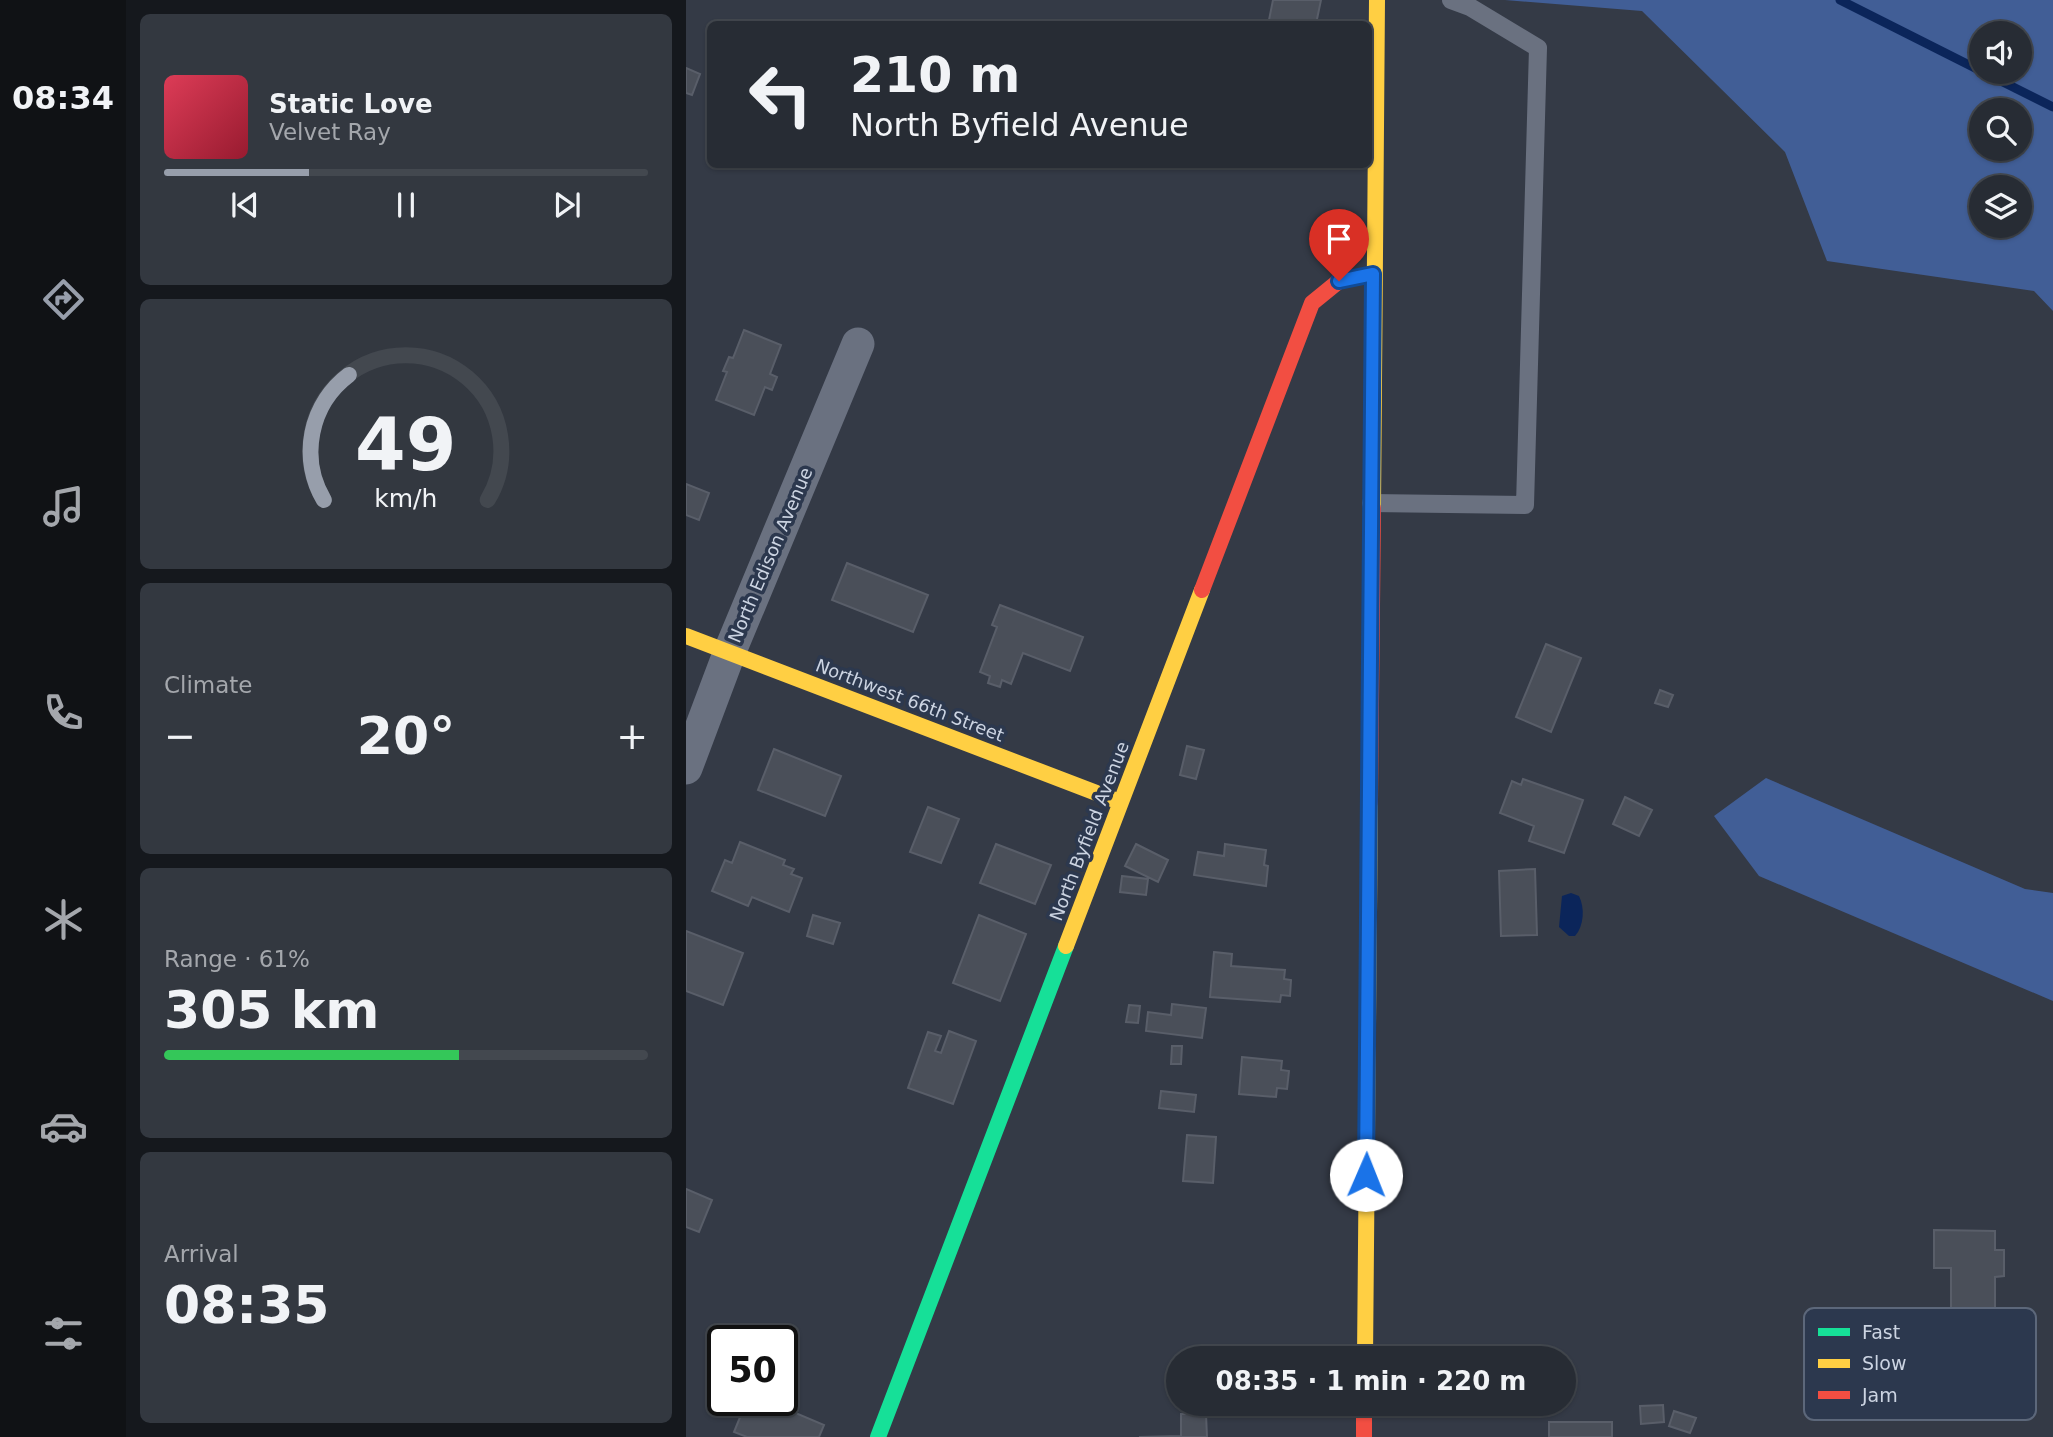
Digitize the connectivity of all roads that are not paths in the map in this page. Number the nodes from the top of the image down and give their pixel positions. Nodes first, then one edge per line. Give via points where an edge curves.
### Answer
1 (1377, 0) edge
2 (1451, 0) edge
3 (1373, 274) junction
4 (858, 344) dead end
5 (1371, 503) junction
6 (686, 636) edge
7 (730, 652) junction
8 (686, 768) edge
9 (1121, 802) junction
10 (1365, 1346) edge
11 (1364, 1416) edge
12 (878, 1437) edge
13 (1364, 1437) edge

1 - 3 street
2 - 5 lane via 1538,48 1525,505
3 - 5 street
3 - 9 street, North Byfield Avenue via 1339,281 1312,303
4 - 7 street, North Edison Avenue
5 - 10 street
6 - 7 street, Northwest 66th Street
7 - 8 street, North Edison Avenue
7 - 9 street, Northwest 66th Street
9 - 12 street, North Byfield Avenue
11 - 13 street

